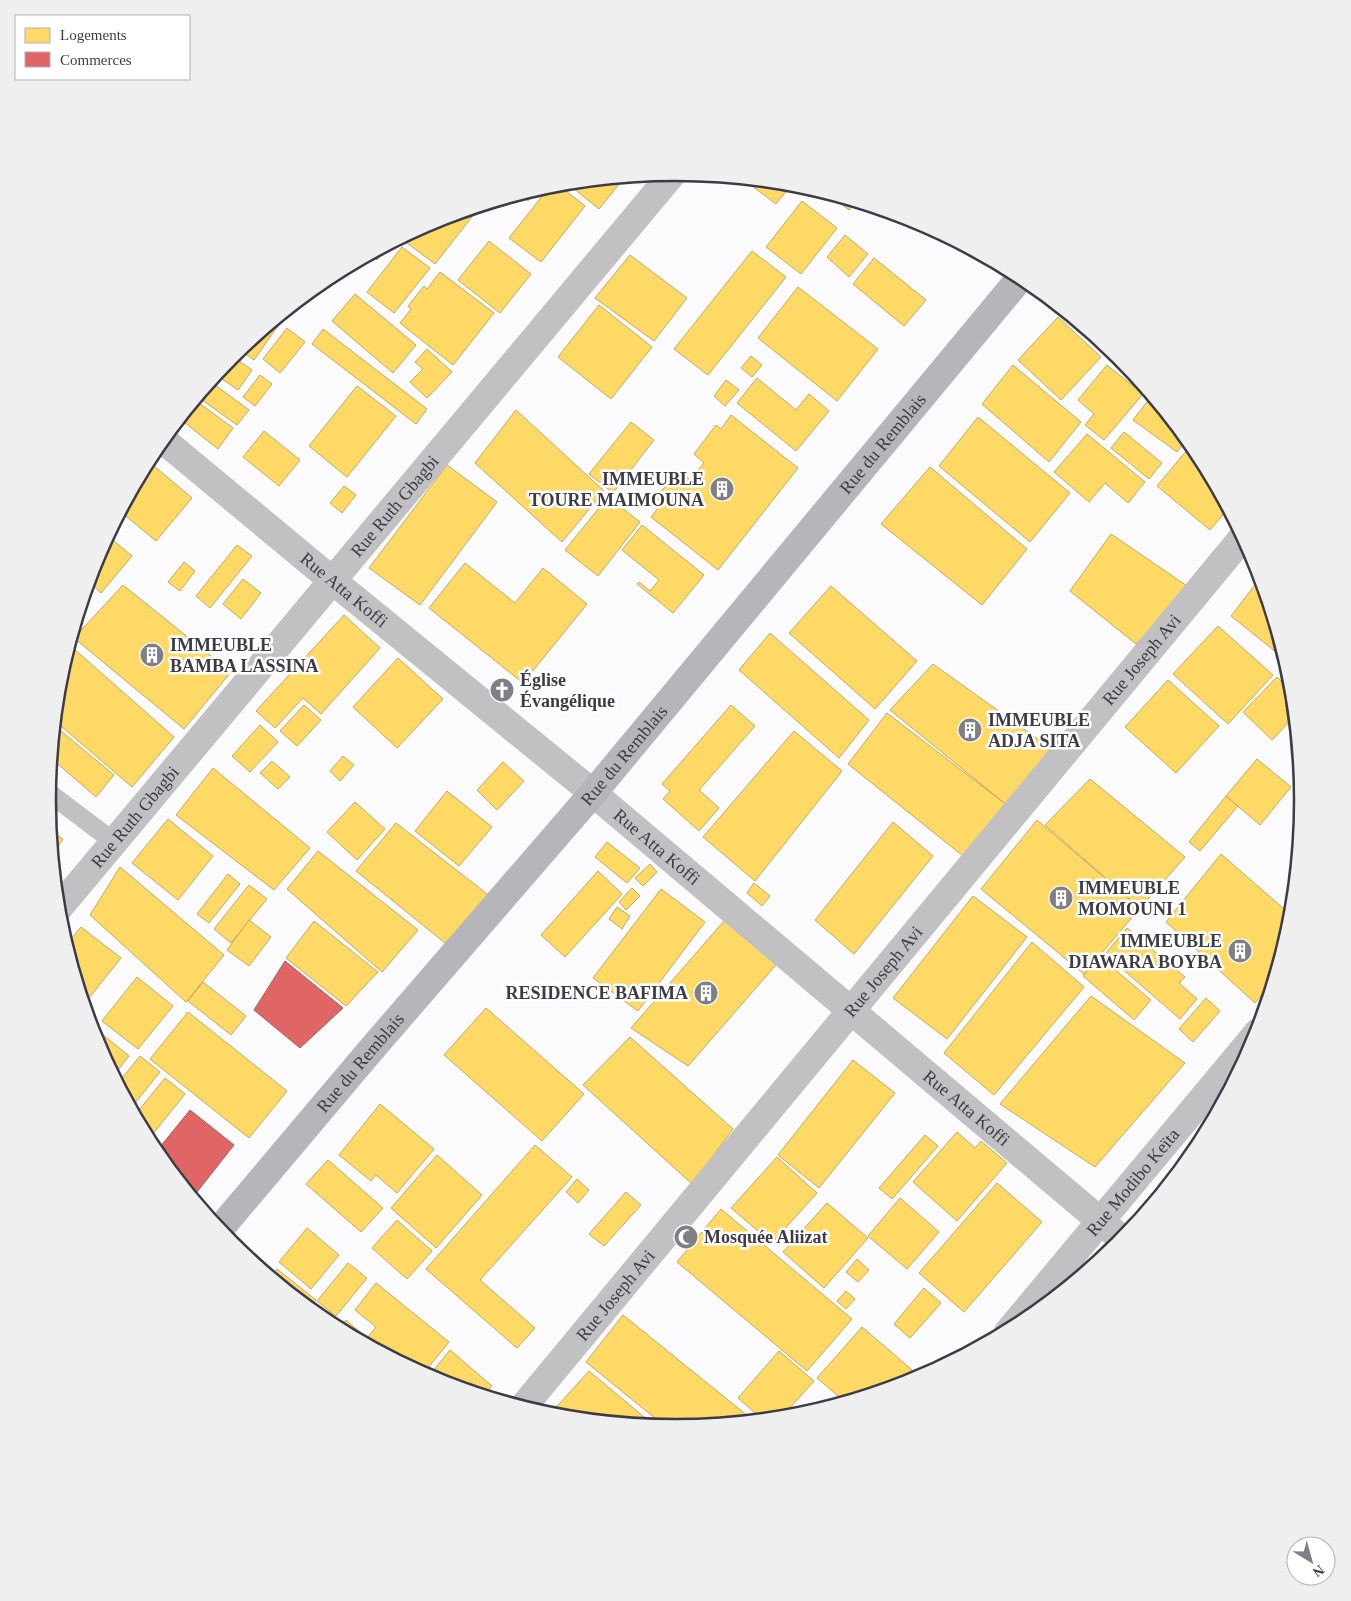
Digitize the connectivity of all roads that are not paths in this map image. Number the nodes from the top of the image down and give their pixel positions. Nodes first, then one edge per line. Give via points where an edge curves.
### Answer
1 (666, 181) edge
2 (1015, 283) edge
3 (169, 445) edge
4 (1238, 543) edge
5 (333, 581) junction
6 (593, 792) junction
7 (56, 798) edge
8 (114, 842) junction
9 (65, 900) edge
10 (850, 1011) junction
11 (1241, 1052) edge
12 (1100, 1221) junction
13 (224, 1224) edge
14 (1116, 1235) edge
15 (1025, 1311) edge
16 (528, 1402) edge

1 - 5 street, Rue Ruth Gbagbi
2 - 6 street, Rue du Remblais
3 - 5 street, Rue Atta Koffi
4 - 10 street, Rue Joseph Avi
5 - 6 street, Rue Atta Koffi
5 - 8 street, Rue Ruth Gbagbi
6 - 10 street, Rue Atta Koffi
6 - 13 street, Rue du Remblais
7 - 8 lane
8 - 9 street, Rue Ruth Gbagbi
10 - 12 street, Rue Atta Koffi
10 - 16 street, Rue Joseph Avi
11 - 12 street, Rue Modibo Keïta
12 - 14 street, Rue Atta Koffi
12 - 15 street, Rue Modibo Keïta

